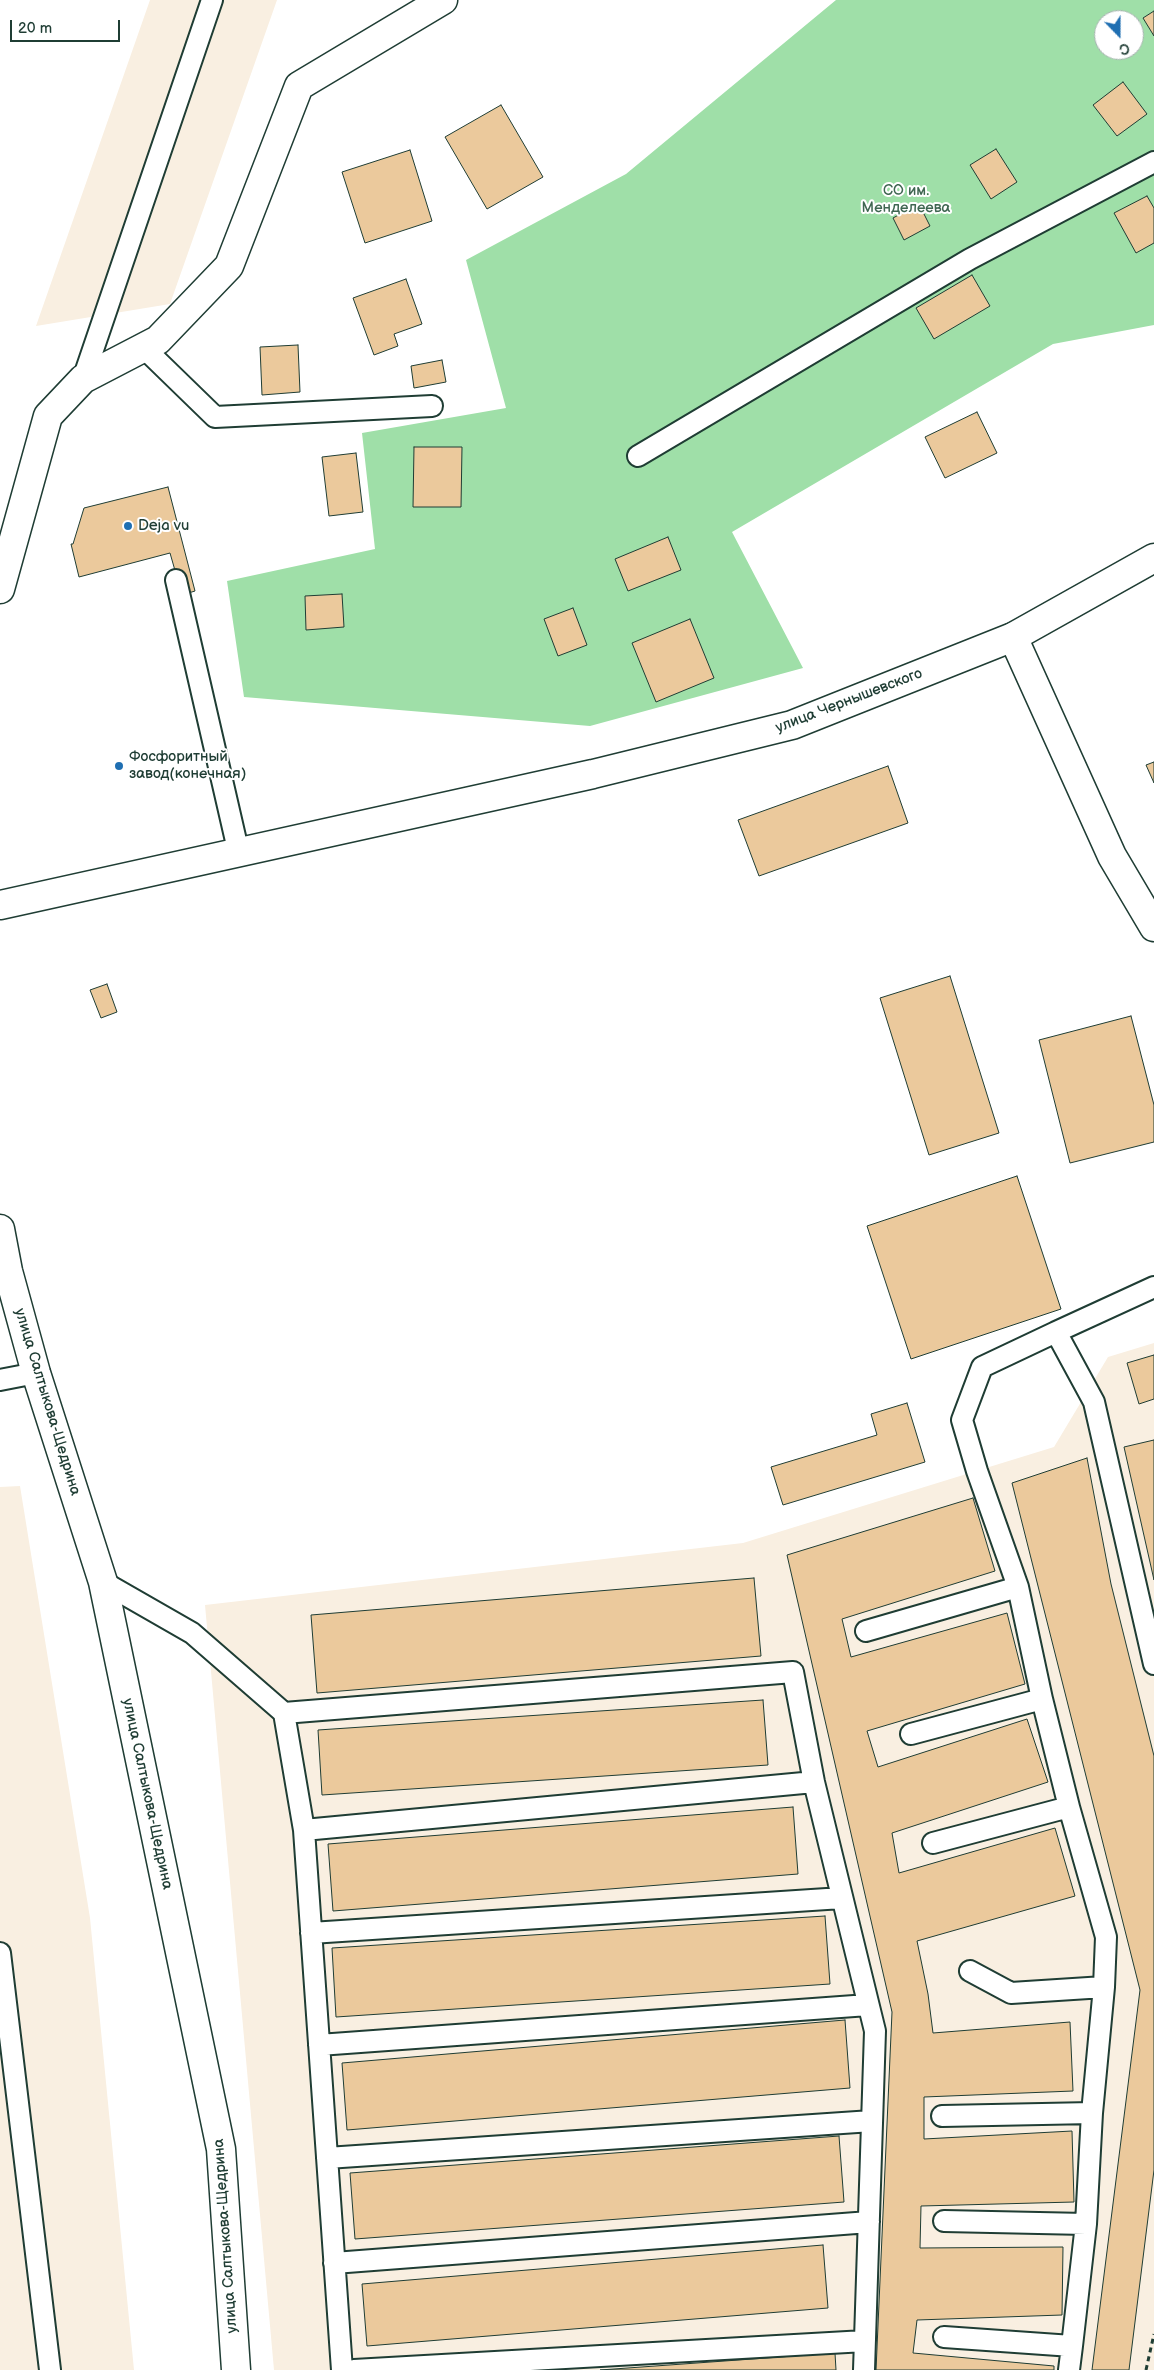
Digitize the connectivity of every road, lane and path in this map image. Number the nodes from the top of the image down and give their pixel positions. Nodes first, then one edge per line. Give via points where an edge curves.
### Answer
1 (212, 0) edge
2 (442, 0) edge
3 (1154, 162) edge
4 (143, 348) junction
5 (83, 379) junction
6 (432, 406) dead end
7 (638, 456) dead end
8 (1154, 558) edge
9 (176, 580) dead end
10 (0, 589) edge
11 (1013, 638) junction
12 (239, 854) junction
13 (0, 905) edge
14 (1154, 927) edge
15 (0, 1229) edge
16 (1154, 1287) edge
17 (1056, 1332) junction
18 (36, 1373) junction
19 (0, 1380) edge
20 (102, 1582) junction
21 (1018, 1587) junction
22 (866, 1631) dead end
23 (1154, 1664) edge
24 (1042, 1699) junction
25 (284, 1713) junction
26 (911, 1734) dead end
27 (814, 1782) junction
28 (1068, 1807) junction
29 (304, 1830) junction
30 (933, 1843) dead end
31 (842, 1898) junction
32 (311, 1933) junction
33 (0, 1953) edge
34 (970, 1971) dead end
35 (1104, 1987) junction
36 (868, 2005) junction
37 (319, 2045) junction
38 (1092, 2113) junction
39 (942, 2116) dead end
40 (872, 2121) junction
41 (327, 2158) junction
42 (944, 2221) dead end
43 (869, 2222) junction
44 (1086, 2224) junction
45 (334, 2263) junction
46 (1154, 2334) edge
47 (944, 2337) dead end
48 (865, 2341) junction
49 (1072, 2346) junction
50 (50, 2370) edge
51 (236, 2370) edge
52 (342, 2370) edge
53 (354, 2370) edge
54 (864, 2370) edge
55 (1070, 2370) edge
56 (1146, 2370) edge

1 - 5 lane
2 - 4 street via 299,86 229,266 158,340
3 - 7 lane via 970,259
4 - 5 street
4 - 6 lane via 215,417
5 - 10 street via 48,416
8 - 11 street, улица Чернышевского
9 - 12 lane
11 - 12 street, улица Чернышевского via 792,726
11 - 14 street via 1112,856
12 - 13 street, улица Чернышевского
15 - 18 street, улица Салтыкова-Щедрина
16 - 17 lane
17 - 21 lane via 982,1367 962,1420
17 - 23 lane via 1094,1402
18 - 19 lane
18 - 20 street, улица Салтыкова-Щедрина
20 - 25 lane via 192,1633
20 - 51 street, улица Салтыкова-Щедрина via 221,2148
21 - 22 lane
21 - 24 lane
24 - 26 lane
24 - 28 lane
25 - 27 lane via 793,1672
25 - 29 lane
27 - 29 lane
27 - 31 lane
28 - 30 lane
28 - 35 lane via 1106,1937
29 - 32 lane
31 - 32 lane
31 - 36 lane
32 - 37 lane
33 - 50 lane
34 - 35 lane via 1011,1993
35 - 38 lane
36 - 37 lane
36 - 40 lane via 874,2031
37 - 41 lane
38 - 39 lane
38 - 44 lane
40 - 41 lane
40 - 43 lane
41 - 45 lane
42 - 44 lane
43 - 45 lane
43 - 48 lane
44 - 49 lane
45 - 52 lane
46 - 56 path
47 - 49 lane
48 - 53 lane
48 - 54 lane
49 - 55 lane

